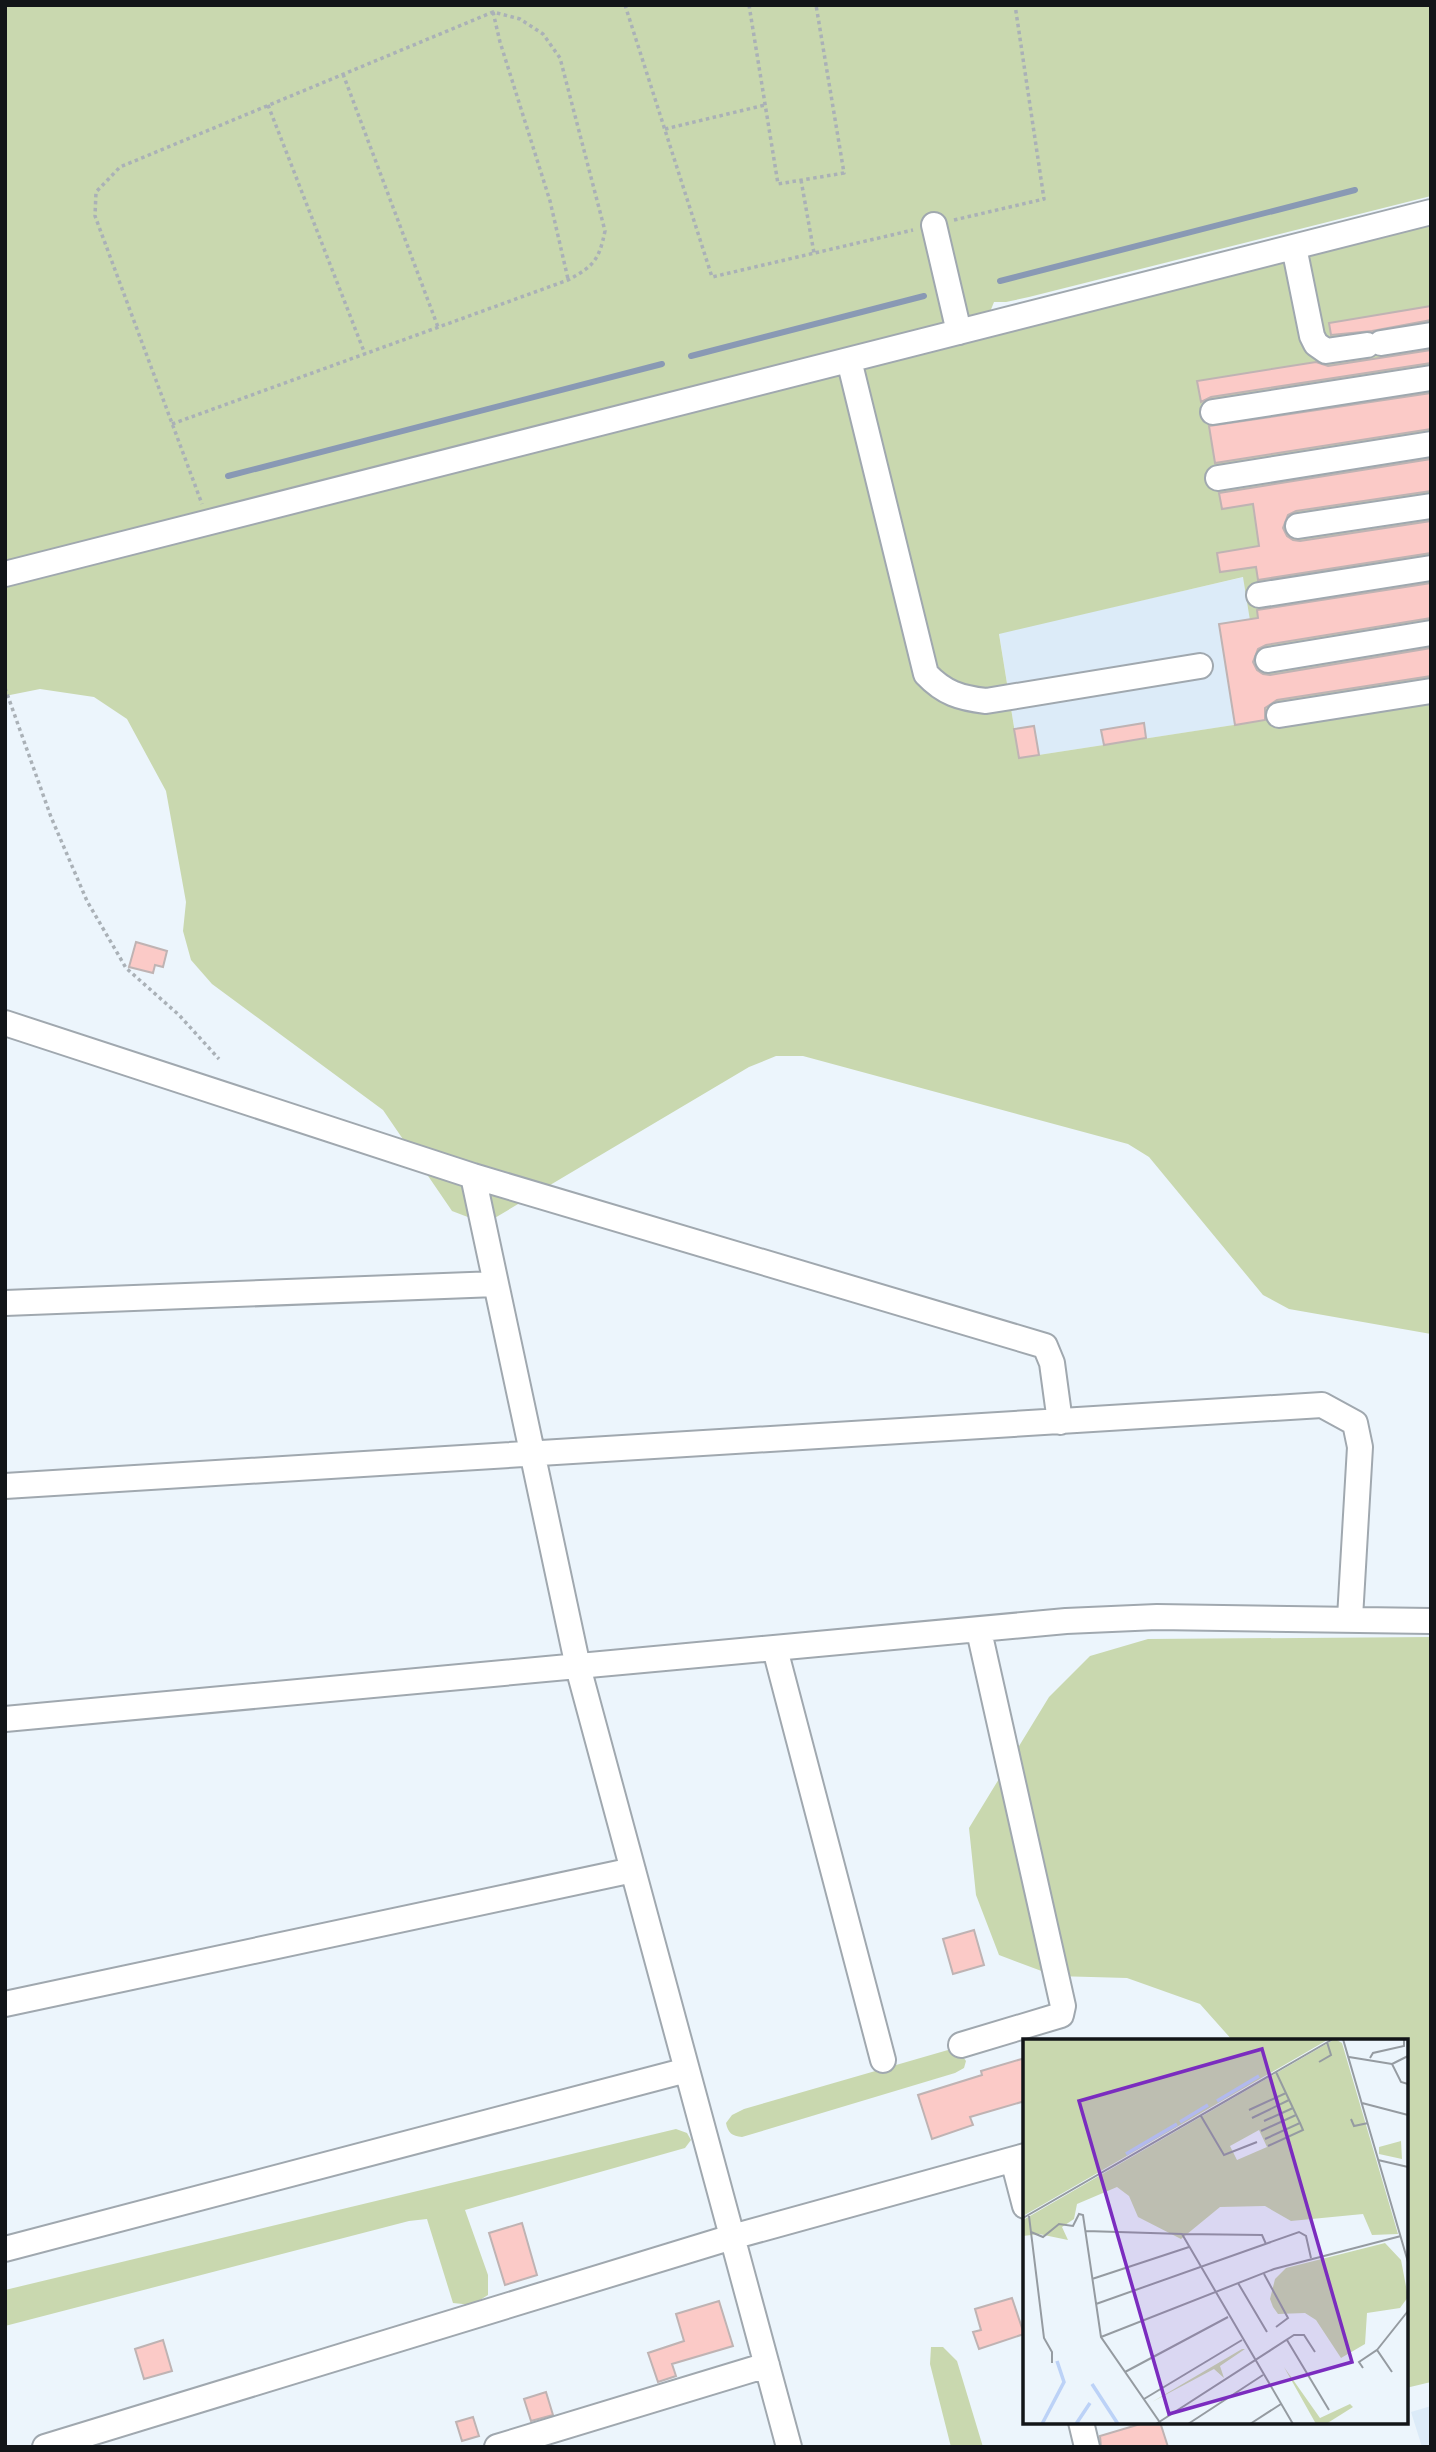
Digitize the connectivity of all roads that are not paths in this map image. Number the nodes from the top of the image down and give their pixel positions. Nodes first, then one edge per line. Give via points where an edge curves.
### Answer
1 (1431, 212) edge
2 (934, 225) road end
3 (1294, 247) junction
4 (960, 332) junction
5 (1431, 335) edge
6 (849, 360) junction
7 (1431, 378) edge
8 (1213, 412) dead end
9 (1431, 444) edge
10 (1218, 478) dead end
11 (1431, 506) edge
12 (1298, 526) dead end
13 (1431, 568) edge
14 (5, 574) edge
15 (1259, 595) dead end
16 (1431, 633) edge
17 (1268, 660) dead end
18 (1200, 666) dead end
19 (1431, 691) edge
20 (1279, 715) dead end
21 (5, 1023) edge
22 (473, 1176) junction
23 (496, 1284) junction
24 (5, 1303) edge
25 (1060, 1422) junction
26 (532, 1454) junction
27 (5, 1486) edge
28 (1350, 1618) junction
29 (1431, 1621) edge
30 (979, 1631) junction
31 (775, 1649) junction
32 (578, 1667) junction
33 (5, 1719) edge
34 (633, 1870) junction
35 (5, 2004) edge
36 (961, 2045) dead end
37 (883, 2060) dead end
38 (687, 2070) junction
39 (1019, 2158) edge
40 (1023, 2190) edge
41 (732, 2236) junction
42 (5, 2249) edge
43 (767, 2365) junction
44 (1081, 2424) edge
45 (45, 2447) edge
46 (498, 2447) edge
47 (789, 2447) edge
48 (1087, 2447) edge

1 - 3 lane
2 - 4 lane
3 - 4 lane
3 - 5 lane via 1312,336 1326,351
4 - 6 lane
6 - 14 lane
6 - 18 lane via 926,674 938,686 950,694 986,701
7 - 8 lane
9 - 10 lane
11 - 12 lane
13 - 15 lane
16 - 17 lane
19 - 20 lane
21 - 22 lane
22 - 23 lane
22 - 25 lane via 1045,1346 1052,1363
23 - 24 lane
23 - 26 lane
25 - 26 lane
25 - 28 lane via 1322,1405 1355,1423 1360,1447
26 - 27 lane
26 - 32 lane
28 - 29 lane
28 - 30 lane via 1157,1617
30 - 31 lane
30 - 36 lane via 1063,2006 1061,2015
31 - 32 lane
31 - 37 lane
32 - 33 lane
32 - 34 lane
34 - 35 lane
34 - 38 lane
38 - 41 lane
38 - 42 lane
39 - 40 lane
39 - 41 lane
41 - 43 lane
41 - 45 lane
43 - 46 lane
43 - 47 lane
44 - 48 lane

